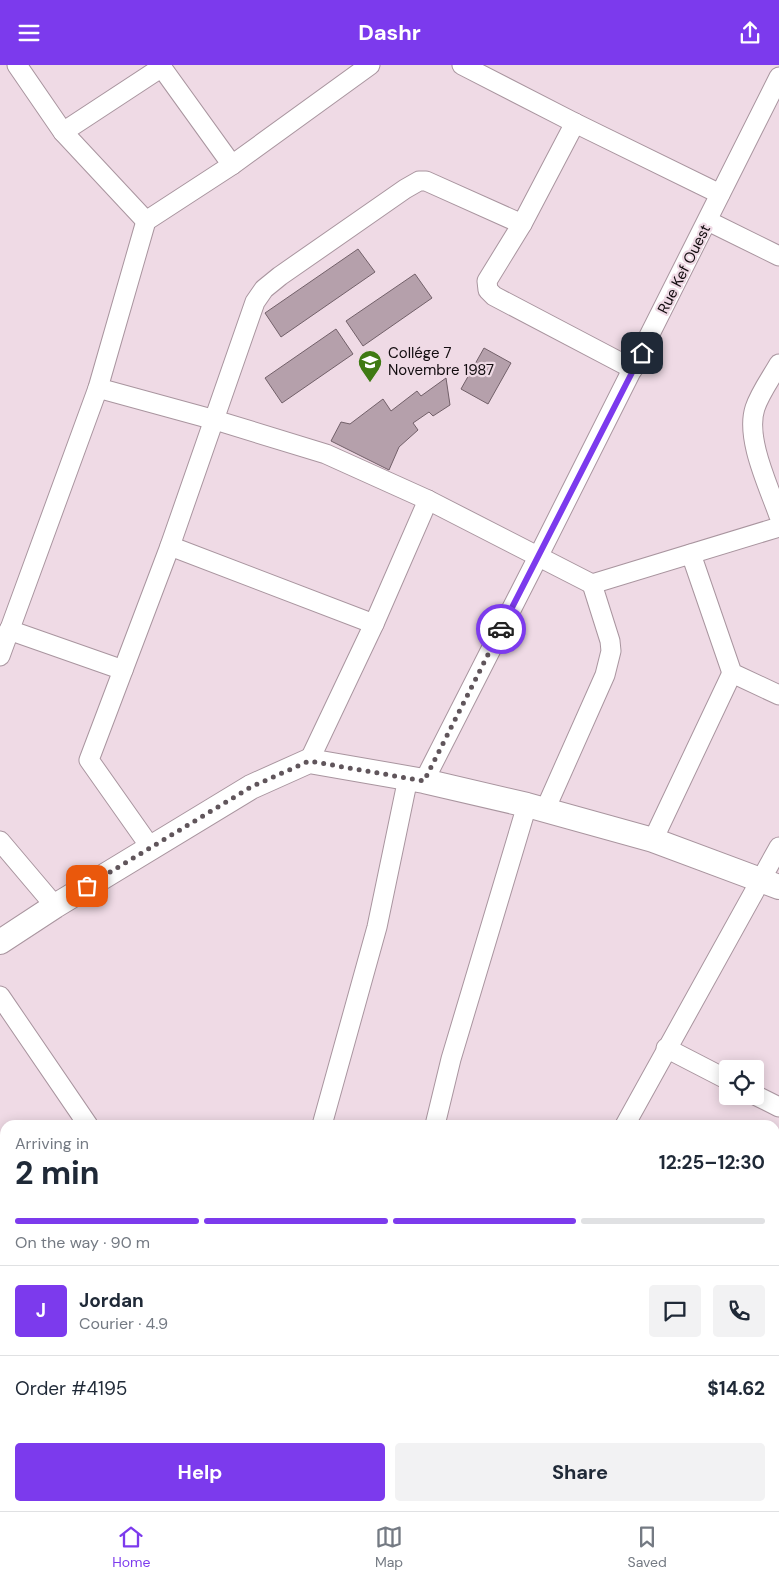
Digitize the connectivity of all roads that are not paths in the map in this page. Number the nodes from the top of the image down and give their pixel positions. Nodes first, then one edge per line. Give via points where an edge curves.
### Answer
1 (17, 65) edge
2 (370, 65) edge
3 (462, 65) edge
4 (161, 66) edge
5 (777, 84) edge
6 (574, 123) junction
7 (63, 132) junction
8 (232, 165) junction
9 (720, 194) junction
10 (146, 221) junction
11 (708, 221) junction
12 (522, 224) junction
13 (779, 256) edge
14 (779, 364) edge
15 (633, 369) junction
16 (98, 388) junction
17 (214, 420) junction
18 (428, 500) junction
19 (779, 516) edge
20 (779, 527) edge
21 (170, 546) junction
22 (691, 554) junction
23 (540, 555) junction
24 (592, 583) junction
25 (374, 623) junction
26 (9, 631) junction
27 (0, 656) edge
28 (123, 670) junction
29 (732, 673) junction
30 (779, 695) edge
31 (309, 761) junction
32 (416, 779) junction
33 (536, 807) junction
34 (653, 840) junction
35 (0, 841) edge
36 (151, 847) junction
37 (779, 847) edge
38 (770, 883) edge
39 (55, 906) junction
40 (0, 941) edge
41 (0, 996) edge
42 (666, 1048) junction
43 (719, 1075) edge
44 (764, 1100) edge
45 (779, 1107) edge
46 (85, 1120) edge
47 (323, 1120) edge
48 (436, 1120) edge
49 (629, 1120) edge

1 - 7 street
2 - 8 street
3 - 6 street
4 - 7 street
4 - 8 street
5 - 9 street, Rue Kef Ouest
6 - 9 street
6 - 12 street
7 - 10 street
8 - 10 street
9 - 11 street, Rue Kef Ouest
10 - 16 street
11 - 13 street
11 - 15 street, Rue Kef Ouest
12 - 15 street via 488,281 488,290 494,297
12 - 17 street via 426,181 405,189 264,289 255,303
14 - 19 street via 755,407 751,425
15 - 23 street, Rue Kef Ouest
16 - 17 street
16 - 26 street
17 - 18 street via 326,454
17 - 21 street
18 - 23 street
18 - 25 street
20 - 22 street
21 - 25 street
21 - 28 street
22 - 24 street
22 - 29 street
23 - 24 street
23 - 32 street, Rue Kef Ouest
24 - 33 street via 610,641 605,675
25 - 31 street
26 - 27 street
26 - 28 street
28 - 36 street via 90,760
29 - 30 street
29 - 34 street
31 - 32 street
31 - 36 street via 251,787
32 - 33 street
32 - 47 street, Rue Kef Ouest
33 - 34 street
33 - 48 street via 450,1059
34 - 38 street
35 - 39 street
36 - 39 street
37 - 38 street
38 - 42 street
39 - 40 street
41 - 46 street
42 - 43 street
42 - 49 street
44 - 45 street

